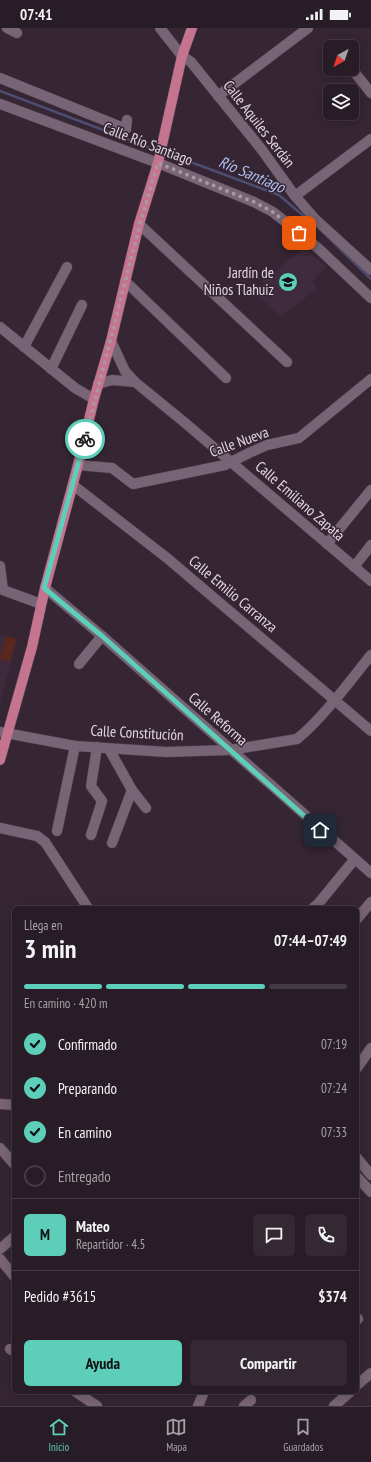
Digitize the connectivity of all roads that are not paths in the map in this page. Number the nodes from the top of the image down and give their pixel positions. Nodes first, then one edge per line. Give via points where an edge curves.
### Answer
1 (7, 28) edge
2 (160, 28) edge
3 (192, 28) edge
4 (308, 28) edge
5 (17, 33) dead end
6 (182, 56) junction
7 (358, 76) edge
8 (0, 78) edge
9 (371, 93) edge
10 (218, 96) junction
11 (0, 104) edge
12 (127, 120) dead end
13 (371, 138) edge
14 (158, 163) junction
15 (295, 196) junction
16 (140, 224) junction
17 (67, 267) dead end
18 (371, 270) edge
19 (125, 281) junction
20 (371, 298) edge
21 (82, 305) dead end
22 (0, 327) edge
23 (111, 340) junction
24 (24, 347) junction
25 (287, 362) dead end
26 (51, 369) junction
27 (226, 378) dead end
28 (371, 379) edge
29 (136, 382) junction
30 (98, 384) junction
31 (94, 399) junction
32 (231, 461) junction
33 (78, 466) junction
34 (73, 484) junction
35 (371, 490) edge
36 (327, 544) junction
37 (371, 545) edge
38 (0, 566) edge
39 (354, 566) junction
40 (371, 581) edge
41 (44, 588) junction
42 (41, 604) junction
43 (102, 636) junction
44 (371, 655) edge
45 (79, 664) dead end
46 (334, 700) junction
47 (371, 731) edge
48 (4, 733) edge
49 (75, 746) junction
50 (97, 747) junction
51 (109, 749) junction
52 (230, 750) junction
53 (0, 760) edge
54 (132, 790) junction
55 (146, 808) dead end
56 (0, 828) edge
57 (58, 831) dead end
58 (91, 835) dead end
59 (112, 844) dead end
60 (354, 860) junction
61 (371, 873) edge
62 (371, 902) edge
63 (87, 906) edge
64 (315, 906) edge
65 (359, 917) edge
66 (371, 1048) edge
67 (359, 1065) edge
68 (0, 1104) edge
69 (12, 1105) edge
70 (0, 1148) edge
71 (359, 1160) edge
72 (12, 1162) edge
73 (371, 1175) edge
74 (359, 1179) edge
75 (371, 1192) edge
76 (12, 1239) edge
77 (0, 1248) edge
78 (0, 1259) edge
79 (12, 1274) edge
80 (371, 1373) edge
81 (359, 1383) edge
82 (79, 1394) edge
83 (203, 1394) edge
84 (348, 1394) edge
85 (97, 1406) edge
86 (198, 1406) edge
87 (334, 1406) edge

1 - 5 street
2 - 6 street, Calle Aquiles Serdán
3 - 6 main road
4 - 10 street
6 - 10 street, Calle Aquiles Serdán via 191,62
6 - 14 main road
7 - 9 street
8 - 12 street via 126,129
10 - 15 street, Calle Aquiles Serdán
11 - 14 street, Calle Río Santiago
13 - 15 street
14 - 16 main road
14 - 20 street, Calle Río Santiago via 273,212 319,249
15 - 18 street, Calle Aquiles Serdán via 315,219
16 - 19 main road
16 - 25 street
17 - 24 street
19 - 23 main road
19 - 27 street
21 - 26 street
22 - 24 street
23 - 29 street, Calle Emiliano Zapata via 125,370
23 - 30 main road
24 - 26 street
26 - 31 street
28 - 32 street, Calle Nueva via 299,438 268,446
29 - 30 street via 112,380
29 - 32 street, Calle Emiliano Zapata
30 - 31 main road
31 - 33 main road
32 - 33 street, Calle Nueva via 225,465 133,484 112,468
32 - 36 street, Calle Emiliano Zapata
33 - 34 main road
34 - 41 main road
34 - 46 street, Calle Emilio Carranza via 167,558
35 - 36 street
36 - 39 street, Calle Emiliano Zapata
37 - 39 street
38 - 42 street via 3,590
39 - 40 street, Calle Emiliano Zapata
41 - 42 main road
41 - 43 street, Calle Reforma
42 - 48 main road via 32,646
43 - 45 street
43 - 52 street, Calle Reforma
44 - 46 street, Calle Constitución
46 - 47 street, Calle Emilio Carranza
46 - 52 street, Calle Constitución via 297,739
48 - 49 street, Calle Constitución
48 - 53 main road
49 - 50 street, Calle Constitución
49 - 57 street
50 - 51 street, Calle Constitución
50 - 58 street via 91,786 102,801
51 - 52 street, Calle Constitución via 166,752
51 - 54 street
52 - 60 street, Calle Reforma
54 - 55 street
54 - 59 street
56 - 63 street via 37,836 45,842
60 - 61 street, Calle Reforma
60 - 64 street
62 - 65 street
66 - 67 street
68 - 69 street
70 - 72 street
71 - 73 street
74 - 75 street
76 - 77 street
78 - 79 street
80 - 81 street
82 - 85 street
83 - 86 street
84 - 87 street

